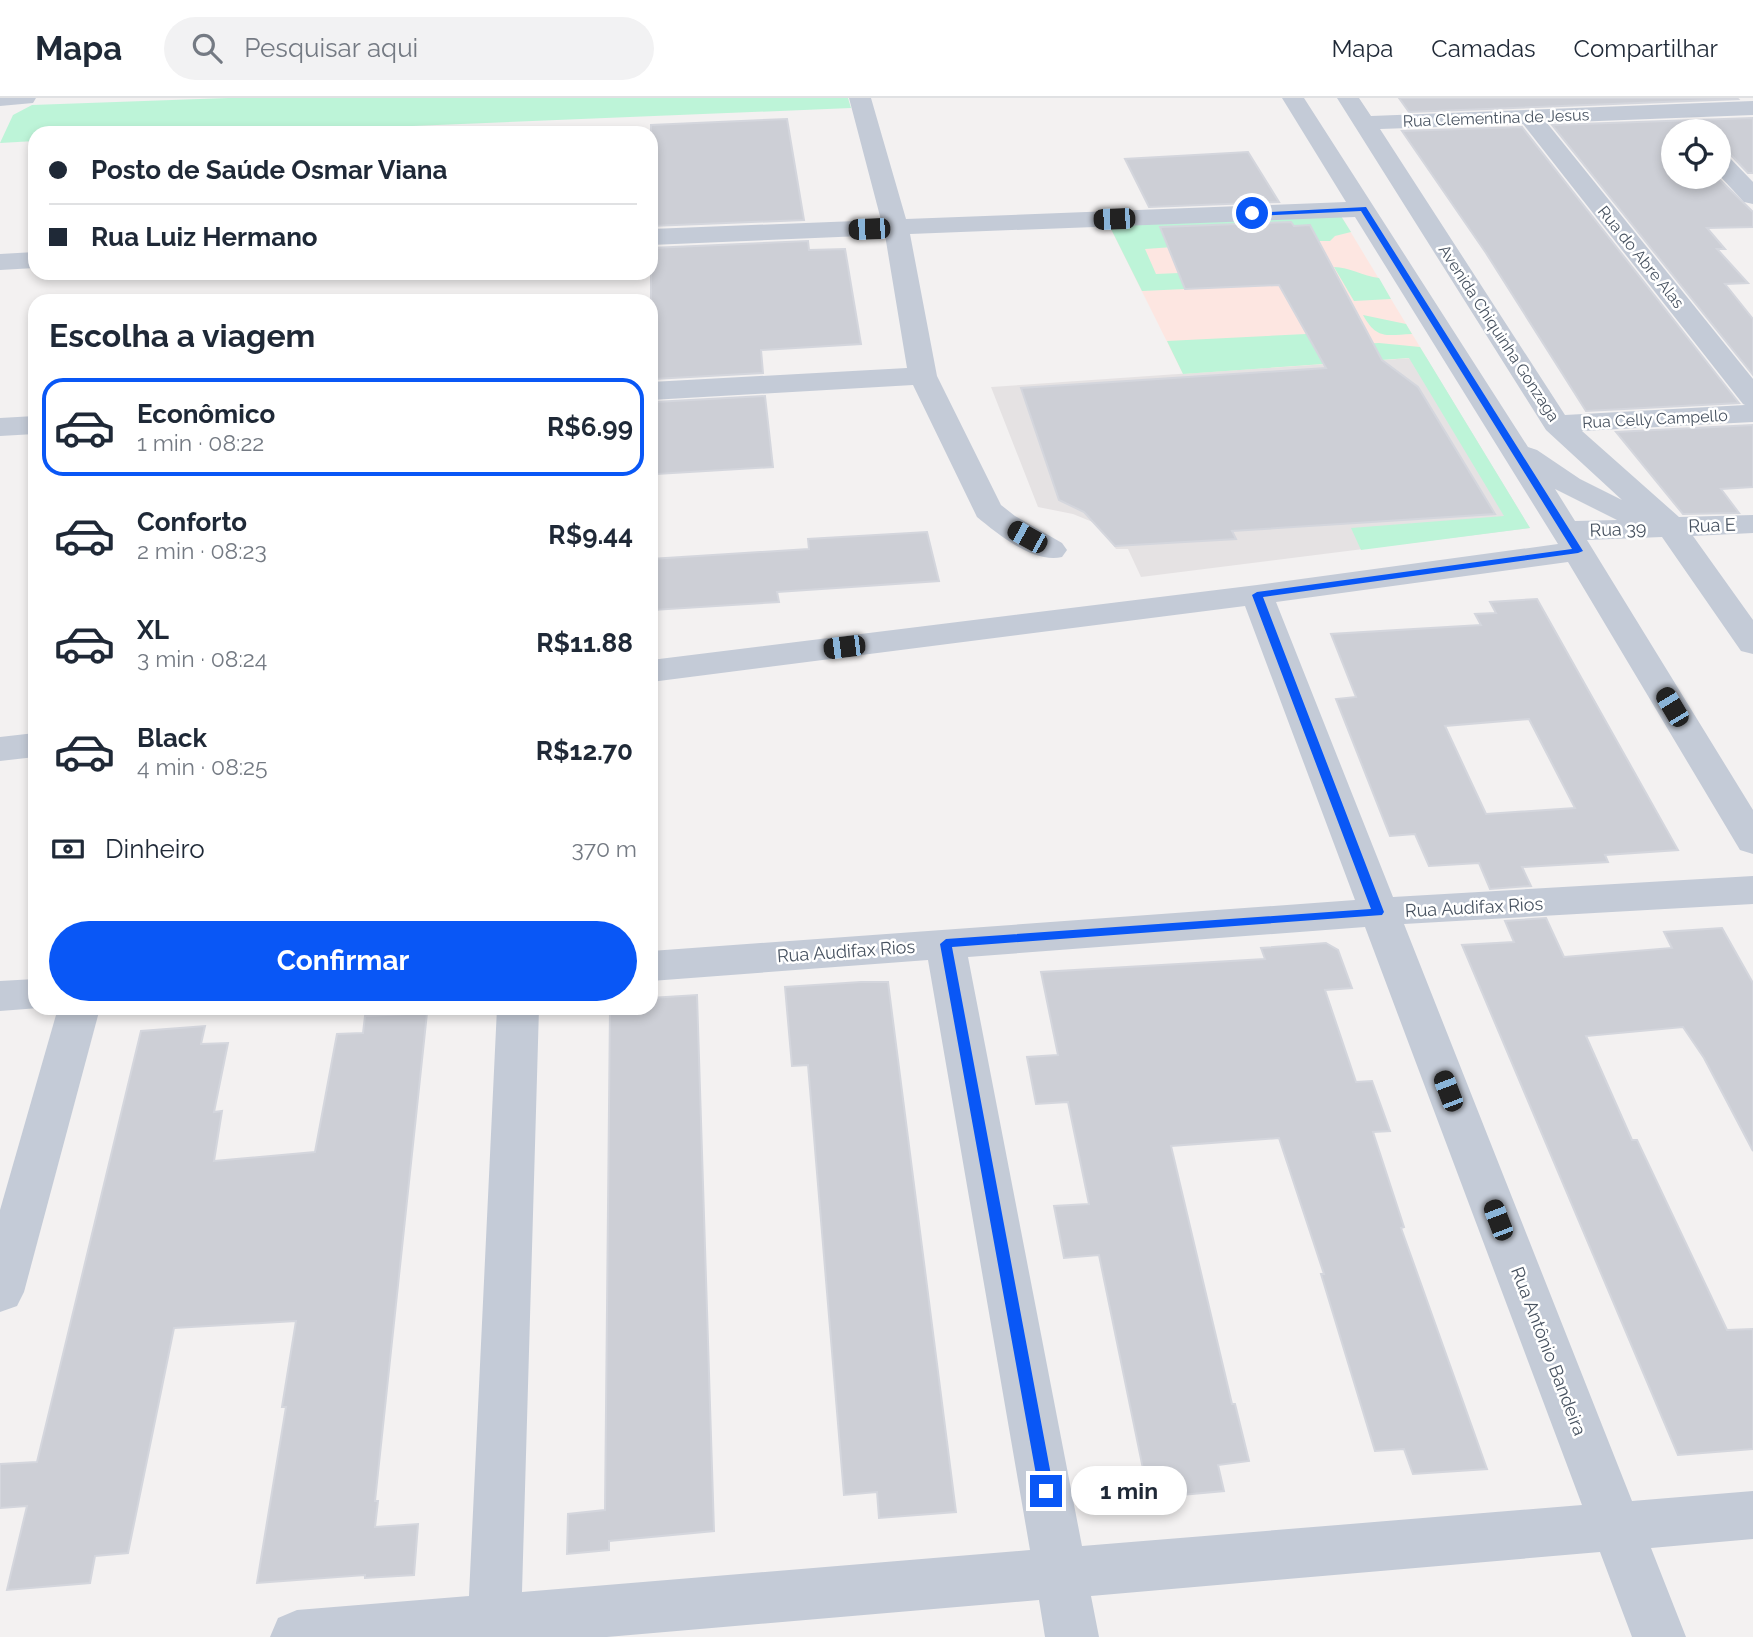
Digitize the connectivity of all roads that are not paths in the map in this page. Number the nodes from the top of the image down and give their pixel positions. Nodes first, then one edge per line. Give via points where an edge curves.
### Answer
1 (25, 98) edge
2 (860, 98) edge
3 (1293, 98) edge
4 (1348, 98) edge
5 (0, 99) edge
6 (1753, 108) edge
7 (1676, 111) junction
8 (1529, 116) junction
9 (1683, 119) edge
10 (1365, 123) junction
11 (1731, 173) edge
12 (1753, 197) edge
13 (1363, 209) junction
14 (896, 228) junction
15 (658, 237) edge
16 (28, 260) edge
17 (0, 262) edge
18 (923, 376) junction
19 (658, 391) edge
20 (1753, 398) edge
21 (1753, 413) edge
22 (1556, 424) junction
23 (28, 425) edge
24 (0, 427) edge
25 (1511, 445) junction
26 (1753, 524) edge
27 (1671, 527) junction
28 (1571, 541) junction
29 (1051, 550) dead end
30 (1257, 595) junction
31 (1753, 644) edge
32 (658, 670) edge
33 (28, 746) edge
34 (0, 749) edge
35 (1753, 841) edge
36 (1753, 890) edge
37 (1378, 912) junction
38 (946, 944) junction
39 (658, 965) edge
40 (28, 994) edge
41 (0, 996) edge
42 (77, 1015) edge
43 (518, 1015) edge
44 (0, 1292) edge
45 (1753, 1516) edge
46 (1618, 1527) junction
47 (1062, 1573) junction
48 (495, 1629) edge
49 (297, 1637) edge
50 (1072, 1637) edge
51 (1659, 1637) edge

1 - 5 street
2 - 14 street
3 - 13 street
4 - 10 street, Avenida Chiquinha Gonzaga
6 - 7 street, Rua Clementina de Jesus
7 - 8 street, Rua Clementina de Jesus
7 - 9 street
8 - 10 street, Rua Clementina de Jesus
8 - 20 street, Rua do Abre Alas
10 - 22 street, Avenida Chiquinha Gonzaga
11 - 12 street
13 - 14 street
13 - 25 street
14 - 15 street
14 - 18 street
16 - 17 street
18 - 19 street
18 - 29 street via 988,510
21 - 22 street, Rua Celly Campello
22 - 27 street, Avenida Chiquinha Gonzaga
23 - 24 street
25 - 27 street via 1581,494
25 - 28 street
26 - 27 street, Rua E
27 - 28 street, Rua 39
27 - 31 street, Avenida Chiquinha Gonzaga
28 - 30 street, Rua 39
28 - 35 street
30 - 32 street, Rua 39
30 - 37 street, Rua Antônio Bandeira
33 - 34 street
36 - 37 street, Rua Audifax Rios
37 - 38 street, Rua Audifax Rios
37 - 46 street, Rua Antônio Bandeira
38 - 39 street, Rua Audifax Rios
38 - 47 street
40 - 41 street
42 - 44 street
43 - 48 street
45 - 46 street
46 - 47 street
46 - 51 street, Rua Antônio Bandeira
47 - 48 street
47 - 50 street
48 - 49 street

